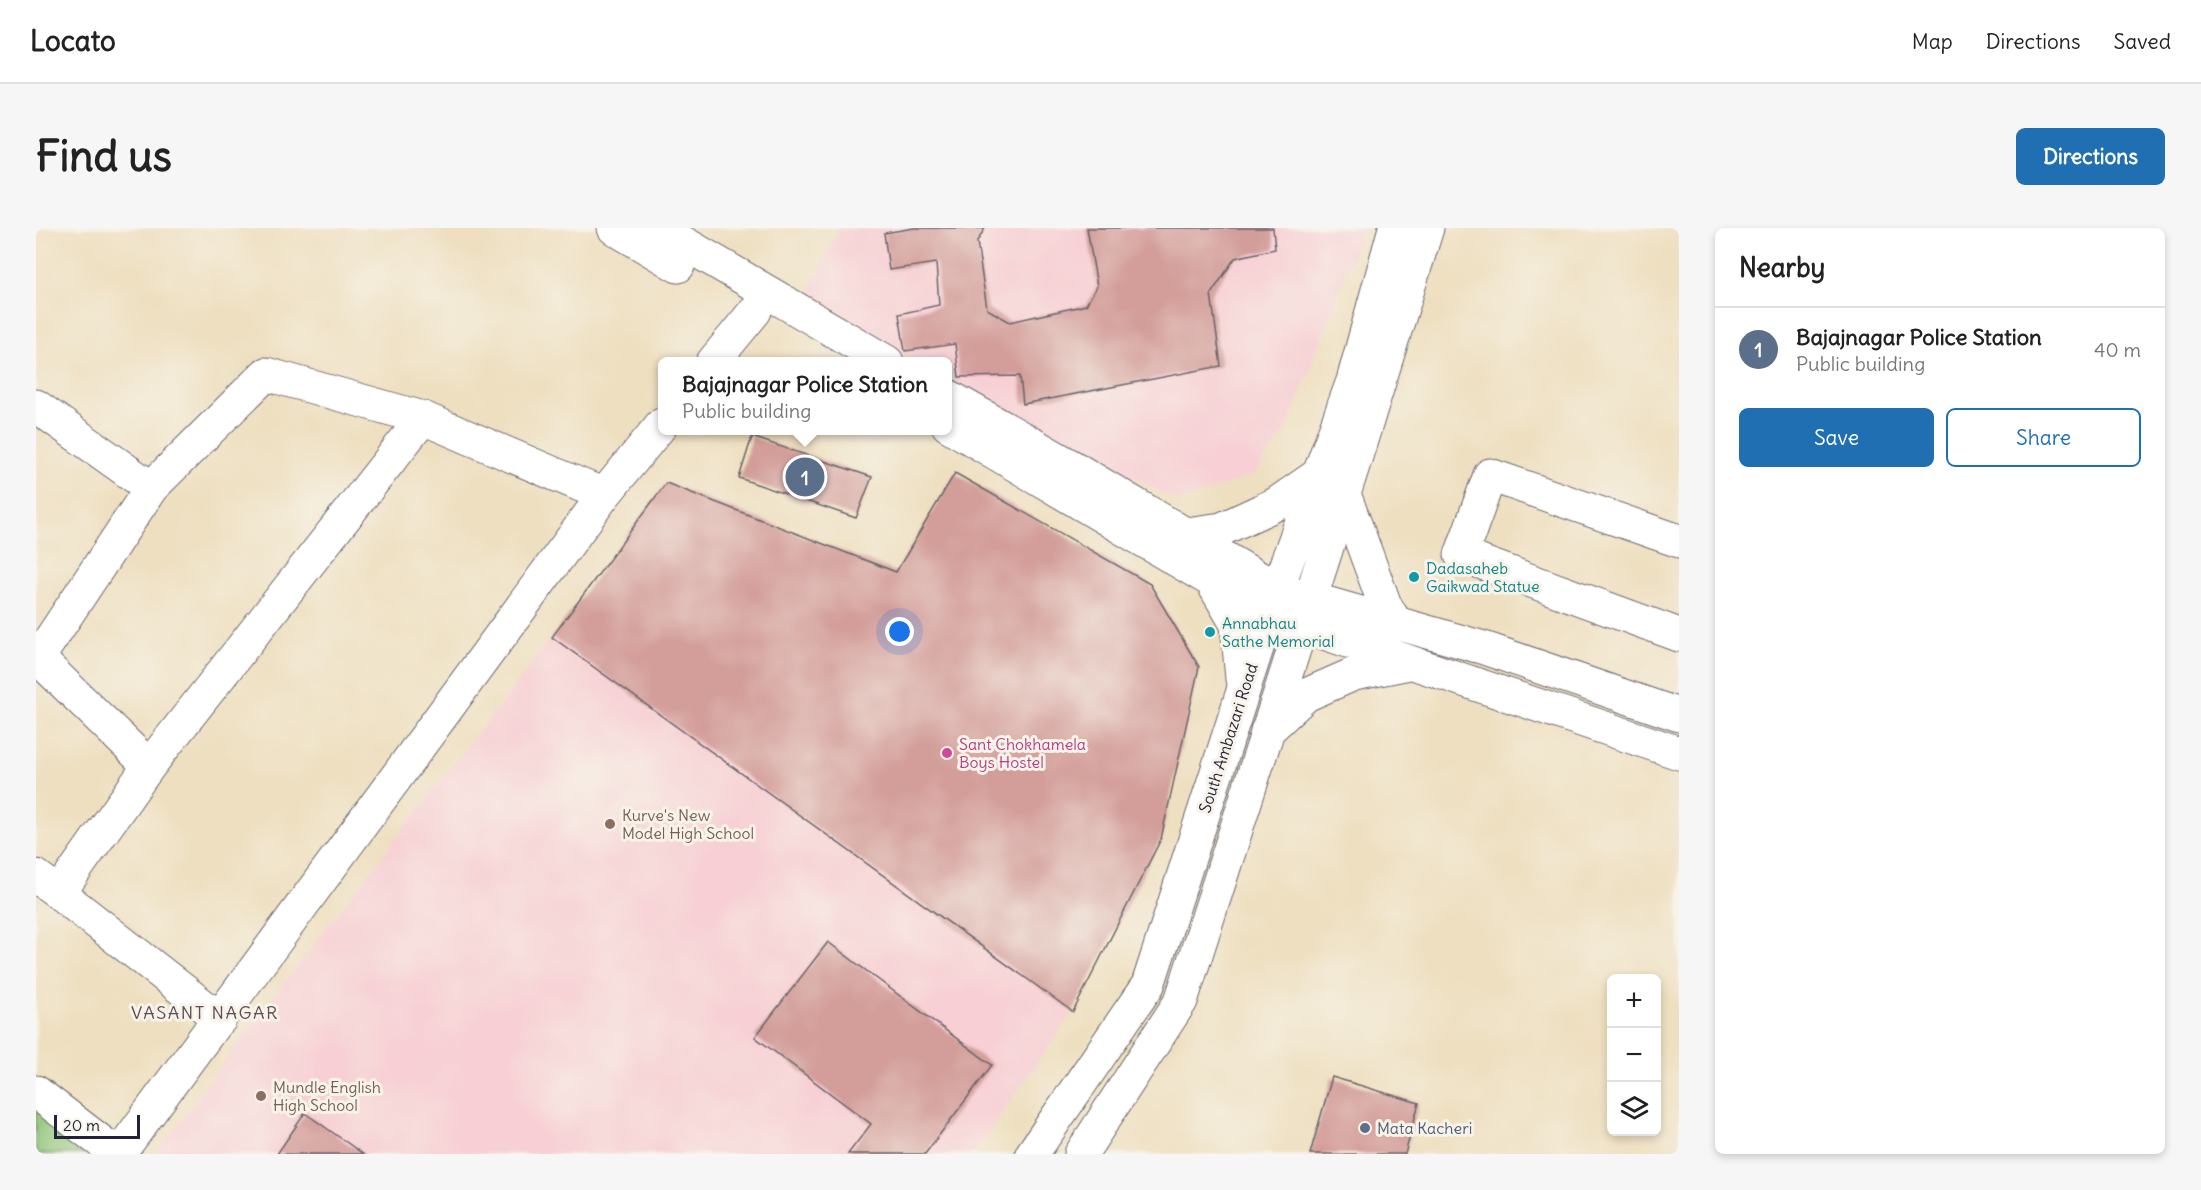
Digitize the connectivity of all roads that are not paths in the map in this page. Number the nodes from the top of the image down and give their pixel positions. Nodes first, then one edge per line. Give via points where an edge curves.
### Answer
1 (614, 228) edge
2 (658, 228) edge
3 (1395, 228) edge
4 (1427, 228) edge
5 (755, 311) junction
6 (717, 357) edge
7 (832, 357) edge
8 (878, 357) edge
9 (952, 398) edge
10 (36, 406) edge
11 (423, 418) junction
12 (952, 427) edge
13 (658, 430) edge
14 (1332, 484) junction
15 (151, 489) junction
16 (604, 495) junction
17 (1186, 534) junction
18 (1679, 541) edge
19 (1211, 581) junction
20 (1273, 602) junction
21 (1305, 611) junction
22 (1396, 623) junction
23 (1679, 636) edge
24 (37, 657) edge
25 (1410, 662) junction
26 (1243, 693) junction
27 (1679, 715) edge
28 (1266, 732) junction
29 (1679, 753) edge
30 (149, 766) junction
31 (48, 884) edge
32 (220, 1019) junction
33 (36, 1092) edge
34 (118, 1154) edge
35 (1032, 1154) edge
36 (1081, 1154) edge

1 - 5 main road
2 - 8 main road
3 - 14 main road, South Ambazari Road via 1353,381
4 - 14 main road, South Ambazari Road
5 - 6 main road
5 - 7 main road
9 - 17 main road
10 - 15 main road
11 - 15 main road via 266,374
11 - 16 main road
11 - 30 main road
12 - 19 main road
13 - 16 main road
14 - 17 main road via 1222,529
14 - 20 main road, South Ambazari Road
14 - 21 main road, South Ambazari Road
14 - 22 main road
15 - 24 main road
16 - 32 main road
17 - 20 main road
18 - 23 main road via 1490,475 1461,555
19 - 20 main road
19 - 26 main road via 1237,624
20 - 21 main road
20 - 26 main road, South Ambazari Road
21 - 22 main road
21 - 25 main road
21 - 28 main road, South Ambazari Road
22 - 27 main road via 1484,648
24 - 30 main road
25 - 28 main road via 1354,674 1306,694
25 - 29 main road
26 - 35 main road, South Ambazari Road via 1148,985
28 - 36 main road, South Ambazari Road via 1181,1001
30 - 31 main road
31 - 32 main road
32 - 34 main road
33 - 34 main road

